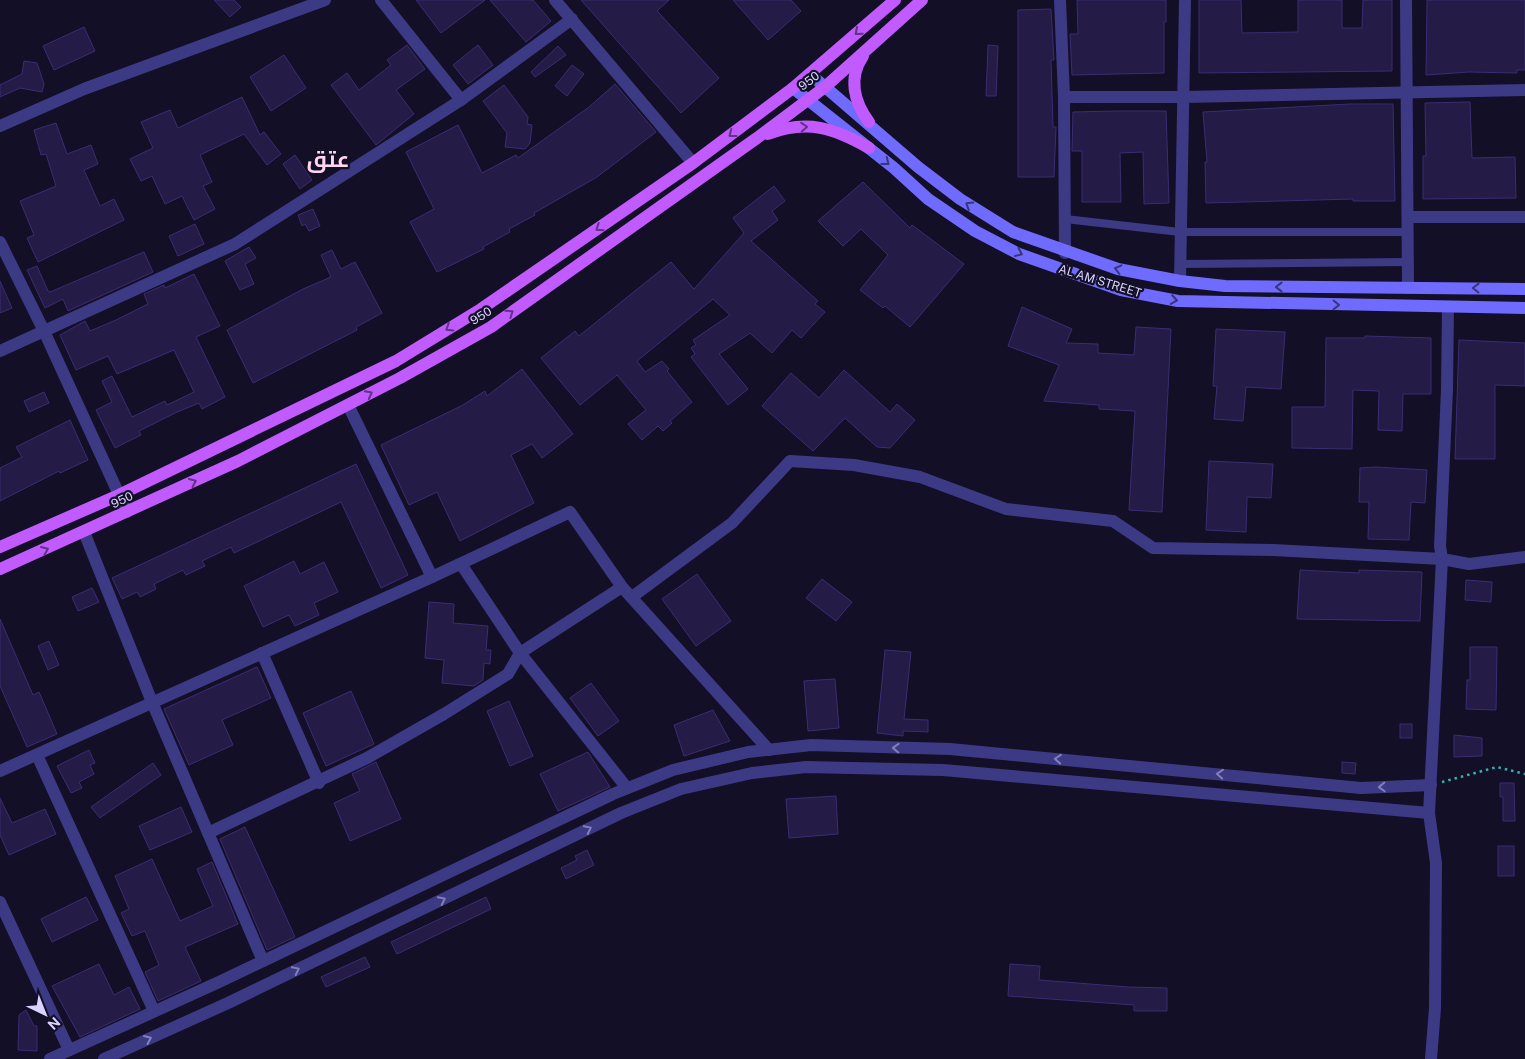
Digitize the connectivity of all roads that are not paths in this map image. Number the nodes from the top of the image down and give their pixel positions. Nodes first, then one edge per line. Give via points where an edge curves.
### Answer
1 (325, 0) edge
2 (381, 0) edge
3 (554, 0) edge
4 (895, 0) edge
5 (922, 0) edge
6 (1060, 0) edge
7 (1184, 0) edge
8 (1406, 0) edge
9 (572, 19) junction
10 (873, 45) junction
11 (810, 74) junction
12 (825, 86) junction
13 (793, 88) junction
14 (1525, 90) edge
15 (1406, 92) junction
16 (1064, 97) junction
17 (1183, 97) junction
18 (461, 100) junction
19 (806, 100) junction
20 (869, 122) junction
21 (0, 126) edge
22 (757, 138) junction
23 (869, 148) junction
24 (693, 163) junction
25 (1408, 217) junction
26 (1525, 217) edge
27 (1065, 220) junction
28 (1180, 232) junction
29 (1408, 232) junction
30 (0, 242) edge
31 (1065, 253) junction
32 (1408, 262) junction
33 (1180, 264) junction
34 (1180, 281) junction
35 (1408, 288) junction
36 (1525, 289) edge
37 (1448, 307) junction
38 (1525, 308) edge
39 (44, 331) junction
40 (0, 351) edge
41 (348, 405) junction
42 (119, 495) junction
43 (128, 512) junction
44 (84, 532) junction
45 (0, 547) edge
46 (1525, 557) edge
47 (1442, 559) junction
48 (461, 564) junction
49 (0, 569) edge
50 (432, 577) junction
51 (622, 587) junction
52 (632, 597) junction
53 (262, 653) junction
54 (520, 653) junction
55 (152, 702) junction
56 (769, 750) junction
57 (37, 755) junction
58 (0, 771) edge
59 (319, 782) junction
60 (1430, 785) junction
61 (627, 788) junction
62 (1429, 813) junction
63 (208, 833) junction
64 (0, 902) edge
65 (263, 961) junction
66 (154, 1011) junction
67 (69, 1050) junction
68 (50, 1059) edge
69 (104, 1059) edge
70 (1431, 1059) edge

1 - 21 street via 84,89
2 - 18 street
3 - 9 street
4 -> 11 main road, 950
5 - 10 main road, 950 / 950
6 - 16 street
7 - 17 street
8 - 15 street
9 - 18 street
9 - 24 street
10 - 12 main road, 950 / 950
10 - 20 main road via 861,58 855,74 854,92 859,108
11 - 12 main road, AL AM STREET
11 - 13 main road, 950
12 - 19 main road, 950 / 950
12 - 20 main road, AL AM STREET
13 - 19 main road, AL AM STREET
13 -> 24 main road, 950
14 - 15 street
15 - 17 street
15 - 25 street
16 - 17 street
16 - 27 street
17 - 28 street
18 - 39 street via 235,244
19 - 22 main road, 950 / 950
19 - 23 main road, AL AM STREET
31 -> 20 main road, AL AM STREET via 1013,232 960,199 918,167
22 -> 23 main road via 785,128 814,126 843,133
41 -> 22 main road, 950 / 950 via 491,327
23 -> 37 main road, AL AM STREET via 928,199 974,231 1020,254 1121,290 1178,301
24 -> 42 main road, 950 via 481,309 396,361
25 - 26 street
25 - 29 street
27 - 28 lane
27 - 31 street
28 - 29 lane
28 - 33 street
29 - 32 street
30 - 39 street
34 -> 31 main road, AL AM STREET via 1118,270
32 - 33 lane
32 - 35 street
33 - 34 street
35 -> 34 main road, AL AM STREET via 1225,286
36 -> 35 main road, AL AM STREET
37 - 38 main road, AL AM STREET
37 - 47 street
39 - 40 street
39 - 42 street
43 -> 41 main road, 950 / 950 via 238,462
41 - 50 street
42 - 43 street
42 - 45 main road, 950
43 - 44 main road, 950 / 950
49 -> 44 main road, 950 / 950
44 - 55 street
46 - 47 street via 1469,564
47 - 52 street via 1273,550 1153,548 1113,521 1006,509 920,477 854,465 790,462 732,523
47 - 60 street
48 - 50 street
48 - 51 street via 570,512
48 - 54 street
50 - 53 street
51 - 52 street
51 - 54 street
52 - 56 street
53 - 55 street
53 - 59 street
54 - 59 street via 508,674 376,754
54 - 61 street
55 - 57 street
55 - 63 street
60 -> 56 street via 1361,788 950,749 811,745
56 - 61 street via 673,770
57 - 58 street
57 - 66 street
59 - 63 street
60 - 62 street
61 - 65 street
69 -> 62 street via 228,1003 621,813 681,789 752,773 806,767 943,770
62 - 70 street via 1436,863 1435,1008
63 - 65 street
64 - 67 street
65 - 66 street
66 - 67 street
67 - 68 street

